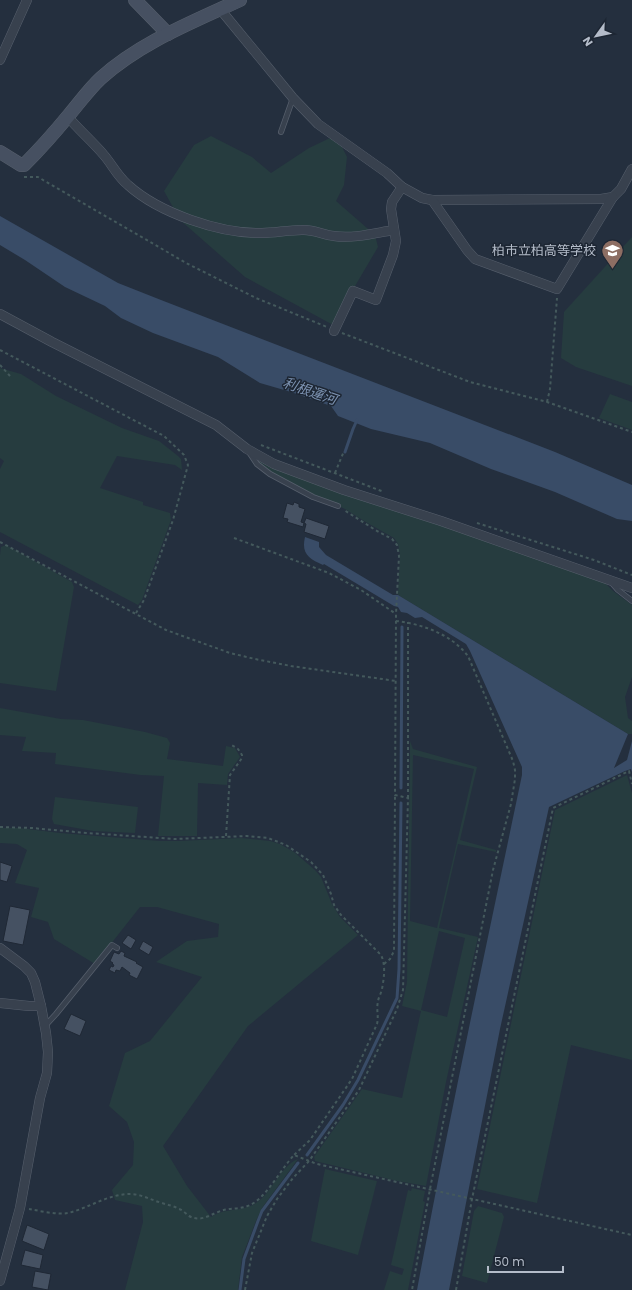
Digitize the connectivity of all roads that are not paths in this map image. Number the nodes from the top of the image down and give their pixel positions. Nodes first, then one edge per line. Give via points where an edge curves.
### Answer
1 (27, 0) edge
2 (135, 0) edge
3 (240, 0) edge
4 (220, 9) junction
5 (168, 34) junction
6 (0, 60) edge
7 (293, 98) junction
8 (68, 117) junction
9 (281, 132) dead end
10 (0, 152) edge
11 (632, 169) edge
12 (402, 187) junction
13 (613, 197) junction
14 (432, 200) junction
15 (394, 230) junction
16 (0, 314) edge
17 (334, 331) road end
18 (247, 450) junction
19 (338, 506) road end
20 (609, 580) junction
21 (632, 588) edge
22 (632, 601) edge
23 (0, 948) edge
24 (117, 948) dead end
25 (0, 1003) edge
26 (41, 1006) junction
27 (45, 1026) junction
28 (0, 1278) edge

1 - 6 street
2 - 5 street
3 - 4 street
4 - 5 street
4 - 7 street
5 - 8 street via 112,69 92,87
7 - 9 lane
7 - 12 street via 318,124 387,173
8 - 10 street via 24,165
8 - 15 street via 104,155 128,186 170,212 215,228 255,233 303,230 349,237
11 - 13 street via 622,189
12 - 14 street via 422,198
12 - 15 street via 392,202
13 - 14 street
13 - 14 street via 558,289 475,259
15 - 17 street via 396,241 393,254 376,300 353,291
16 - 18 street via 216,424
18 - 19 lane via 270,474 313,497
18 - 20 street via 274,464 318,481
20 - 21 street
20 - 22 lane
23 - 26 street via 31,973
24 - 27 lane via 112,946
25 - 26 street
26 - 27 street
27 - 28 street via 47,1073 20,1208

